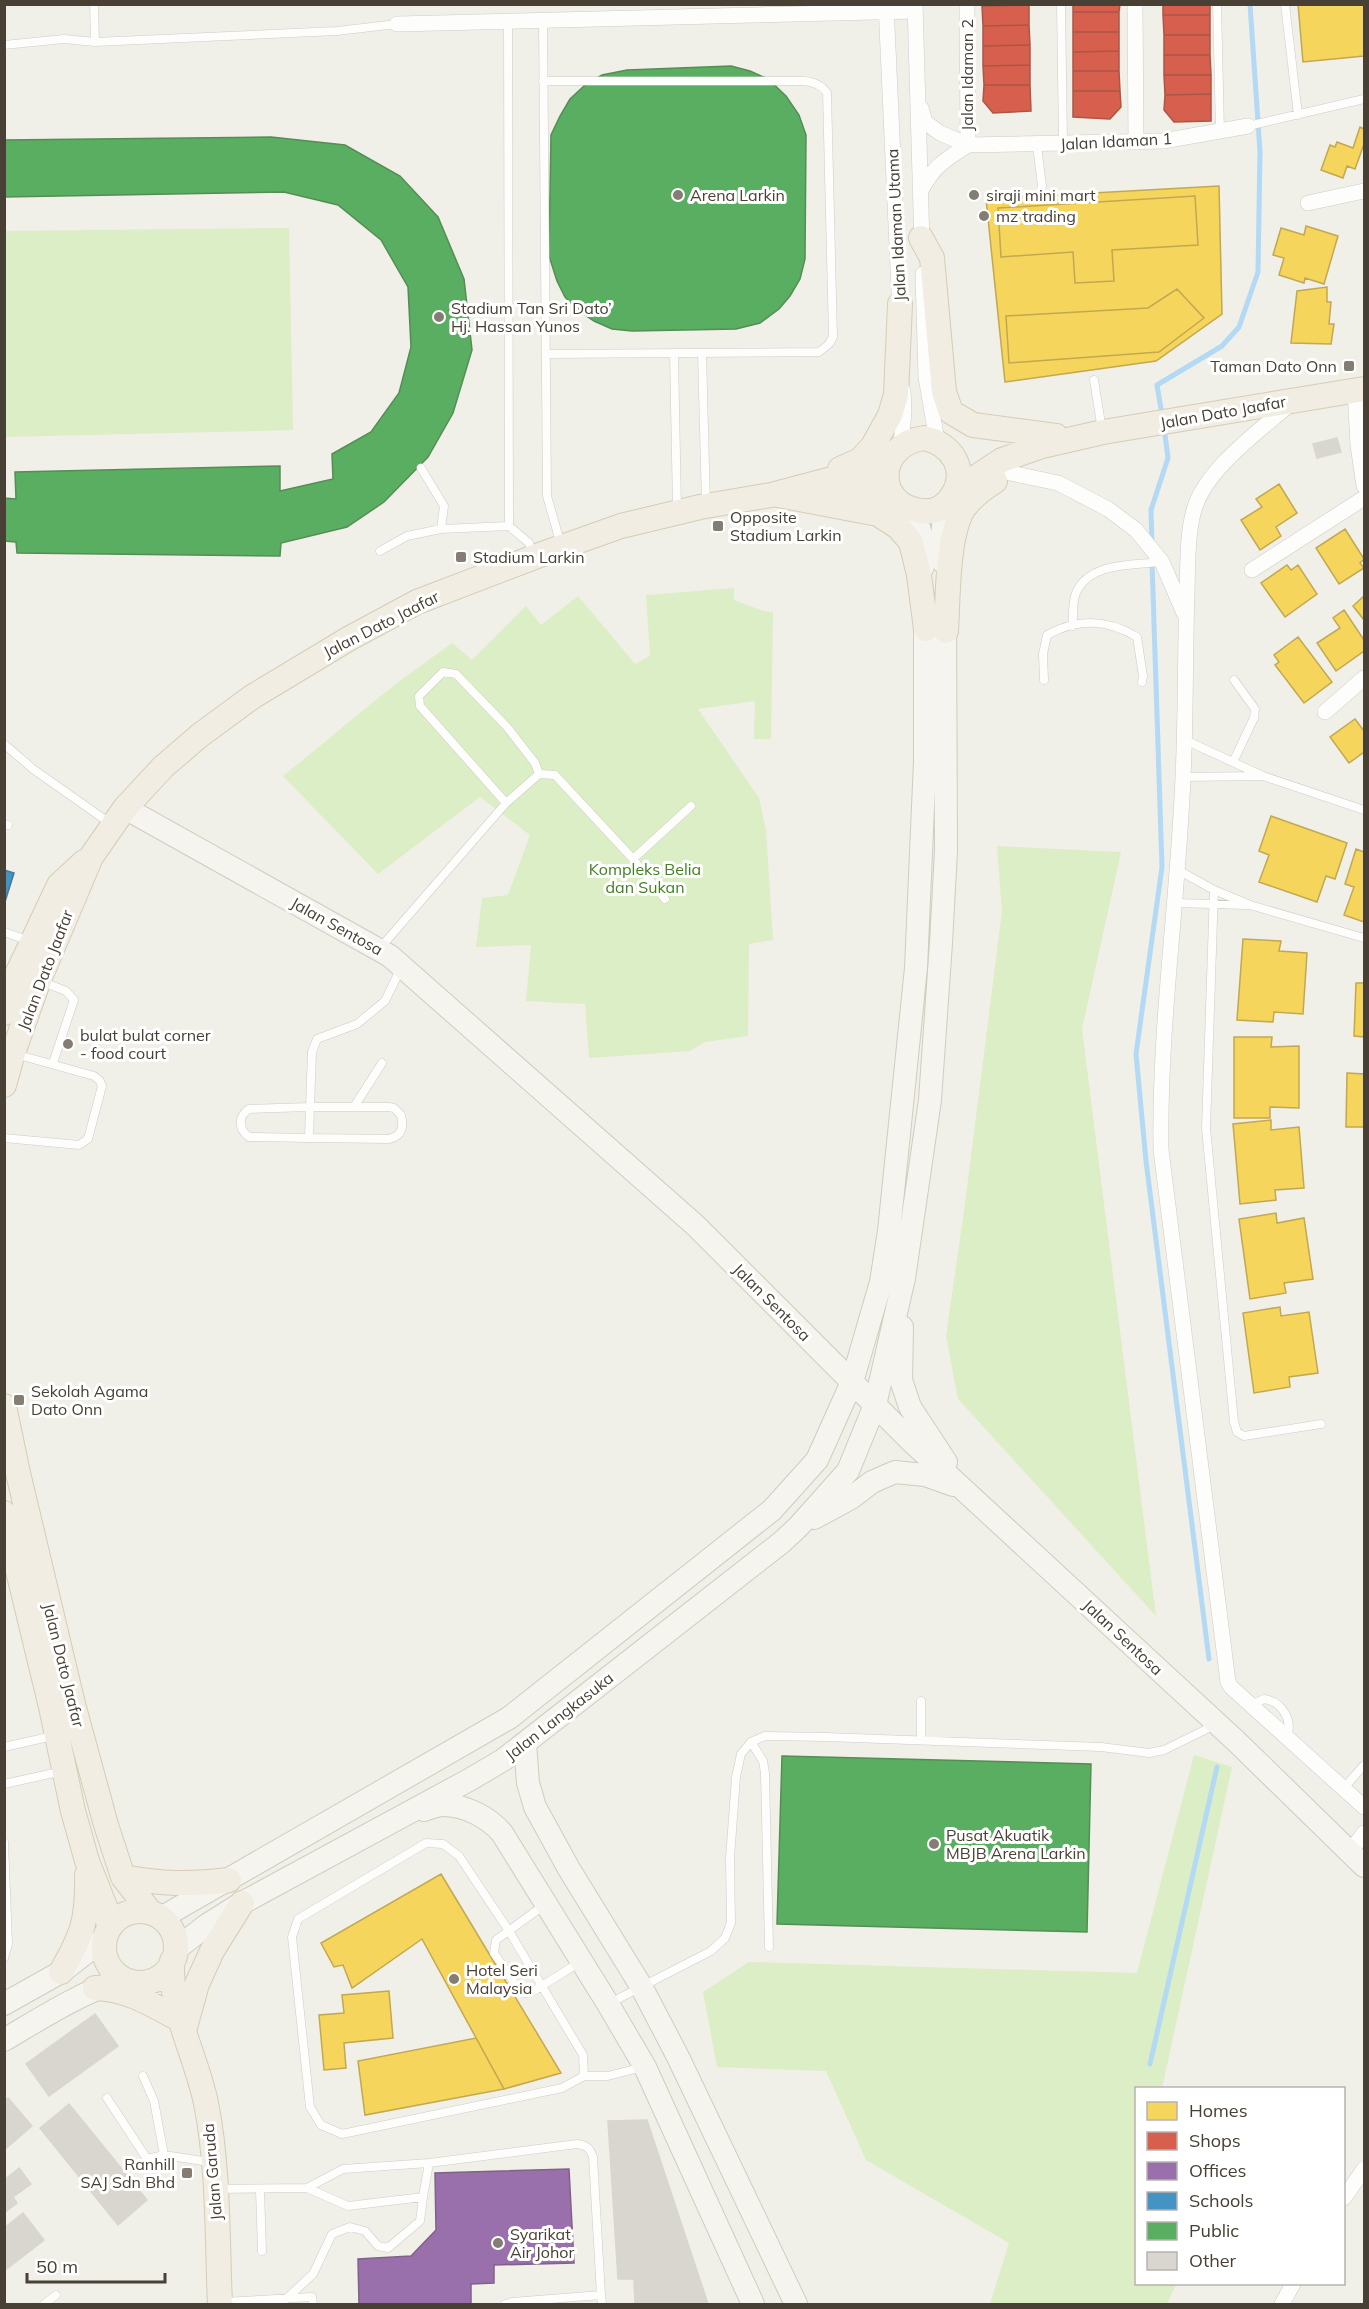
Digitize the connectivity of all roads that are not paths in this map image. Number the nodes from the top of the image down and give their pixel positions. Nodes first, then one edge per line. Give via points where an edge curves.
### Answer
1 (94, 4) edge
2 (967, 4) edge
3 (1061, 4) edge
4 (1135, 4) edge
5 (1217, 4) edge
6 (1285, 4) edge
7 (886, 8) edge
8 (915, 8) edge
9 (543, 20) junction
10 (508, 21) junction
11 (397, 24) joint
12 (94, 42) junction
13 (4, 45) edge
14 (543, 81) junction
15 (917, 97) junction
16 (1365, 99) edge
17 (1298, 115) junction
18 (1248, 126) joint
19 (1220, 131) junction
20 (1136, 142) junction
21 (968, 145) junction
22 (1037, 145) junction
23 (1063, 145) junction
24 (1042, 186) dead end
25 (1365, 191) edge
26 (920, 193) junction
27 (1308, 203) dead end
28 (921, 238) junction
29 (900, 304) junction
30 (674, 353) junction
31 (702, 353) junction
32 (546, 354) junction
33 (1095, 380) dead end
34 (1360, 389) edge
35 (1296, 399) junction
36 (1076, 436) junction
37 (939, 442) junction
38 (894, 455) junction
39 (421, 468) dead end
40 (1010, 473) junction
41 (1365, 486) edge
42 (799, 488) junction
43 (891, 492) junction
44 (773, 495) junction
45 (1365, 498) edge
46 (950, 499) junction
47 (706, 506) junction
48 (909, 509) junction
49 (677, 512) junction
50 (509, 526) junction
51 (441, 529) junction
52 (562, 547) junction
53 (380, 551) dead end
54 (533, 557) junction
55 (1155, 560) junction
56 (1252, 570) dead end
57 (1186, 618) junction
58 (1072, 626) junction
59 (936, 630) junction
60 (1365, 678) edge
61 (1044, 680) dead end
62 (1234, 680) dead end
63 (1142, 682) dead end
64 (1325, 712) dead end
65 (1185, 740) junction
66 (4, 744) edge
67 (1233, 762) junction
68 (539, 774) junction
69 (1263, 776) junction
70 (1184, 777) junction
71 (506, 803) junction
72 (691, 806) dead end
73 (1365, 810) edge
74 (118, 817) junction
75 (91, 857) junction
76 (633, 859) junction
77 (1178, 870) junction
78 (1214, 890) junction
79 (665, 899) dead end
80 (1176, 903) junction
81 (1213, 904) junction
82 (1250, 905) junction
83 (4, 932) edge
84 (1365, 938) edge
85 (31, 941) junction
86 (379, 949) junction
87 (401, 967) junction
88 (39, 980) junction
89 (4, 1013) edge
90 (13, 1053) junction
91 (382, 1062) dead end
92 (53, 1063) junction
93 (4, 1085) edge
94 (310, 1107) junction
95 (354, 1107) junction
96 (4, 1138) edge
97 (309, 1138) junction
98 (904, 1278) junction
99 (852, 1382) junction
100 (874, 1405) junction
101 (4, 1406) edge
102 (1321, 1424) dead end
103 (963, 1488) junction
104 (4, 1513) edge
105 (798, 1527) junction
106 (921, 1701) dead end
107 (1216, 1724) junction
108 (57, 1736) junction
109 (921, 1740) junction
110 (751, 1742) junction
111 (525, 1743) junction
112 (4, 1747) edge
113 (1365, 1765) edge
114 (64, 1771) junction
115 (4, 1784) edge
116 (1344, 1788) junction
117 (1365, 1807) edge
118 (389, 1822) junction
119 (1365, 1833) edge
120 (4, 1842) edge
121 (5, 1849) edge
122 (1357, 1859) edge
123 (87, 1861) junction
124 (123, 1877) junction
125 (229, 1880) junction
126 (242, 1903) junction
127 (545, 1905) junction
128 (156, 1916) junction
129 (509, 1931) junction
130 (107, 1933) junction
131 (768, 1947) dead end
132 (174, 1955) junction
133 (4, 1958) edge
134 (581, 1961) junction
135 (61, 1972) junction
136 (128, 1981) junction
137 (542, 1986) junction
138 (641, 1986) junction
139 (95, 1988) junction
140 (4, 2004) edge
141 (608, 2004) junction
142 (181, 2030) junction
143 (4, 2040) edge
144 (645, 2067) junction
145 (142, 2076) dead end
146 (584, 2076) junction
147 (107, 2098) dead end
148 (164, 2155) junction
149 (214, 2163) junction
150 (429, 2163) junction
151 (1365, 2169) edge
152 (307, 2187) junction
153 (215, 2189) junction
154 (260, 2190) junction
155 (423, 2197) junction
156 (1345, 2197) edge
157 (262, 2251) dead end
158 (1292, 2285) edge
159 (56, 2295) dead end
160 (601, 2295) junction
161 (286, 2299) junction
162 (44, 2304) edge
163 (214, 2304) edge
164 (313, 2304) edge
165 (505, 2304) edge
166 (602, 2304) edge
167 (753, 2304) edge
168 (796, 2304) edge
169 (1282, 2304) edge

1 - 12 lane
2 - 21 street, Jalan Idaman 2
3 - 23 lane
4 - 20 street
5 - 19 lane
6 - 17 lane
7 - 8 street
7 - 9 street
7 - 29 street, Jalan Idaman Utama
8 - 15 street, Jalan Idaman Utama
9 - 10 street
9 - 14 lane
10 - 11 street
10 - 50 lane
11 - 12 lane via 337,31
12 - 13 lane via 64,39
14 - 31 lane via 804,81 819,84 827,93 834,337 819,352
14 - 32 lane
15 - 21 street, Jalan Idaman 1 via 925,122
15 - 26 street, Jalan Idaman Utama
16 - 17 lane, Jalan Idaman 1
17 - 18 lane, Jalan Idaman 1
18 - 19 street, Jalan Idaman 1
19 - 20 street, Jalan Idaman 1
20 - 23 street, Jalan Idaman 1
21 - 22 street, Jalan Idaman 1
21 - 26 street via 930,172
22 - 23 street, Jalan Idaman 1
22 - 24 lane
25 - 27 street
26 - 28 street, Jalan Idaman Utama
28 - 36 main road via 932,258 944,392 951,412 973,424
28 - 37 street, Jalan Idaman Utama via 926,377
29 - 38 street, Jalan Idaman Utama via 904,411
29 - 42 main road via 896,395 873,446 860,460
30 - 31 lane
30 - 32 lane
30 - 49 lane
31 - 47 lane
32 - 52 lane via 547,496
33 - 36 lane
34 - 35 main road, Jalan Dato Jaafar
34 - 41 street via 1358,445
35 - 36 main road, Jalan Dato Jaafar
35 - 57 street via 1236,452 1200,494 1189,544
36 - 37 main road, Jalan Dato Jaafar
36 - 40 main road
36 - 46 main road, Jalan Dato Jaafar via 1002,460
37 - 38 main road via 918,439
37 - 46 main road via 954,456 959,473
38 - 42 main road, Jalan Dato Jaafar
38 - 43 main road via 886,478
39 - 51 lane via 444,506
40 - 55 street via 1058,483 1108,509 1136,530
40 - 59 main road via 977,492 963,510 953,535
42 - 44 main road, Jalan Dato Jaafar
43 - 44 main road, Jalan Dato Jaafar
43 - 48 main road
44 - 47 main road, Jalan Dato Jaafar
44 - 59 main road via 878,514 898,527 911,542
45 - 56 street
46 - 48 main road via 935,511
46 - 59 main road via 942,536
47 - 49 main road, Jalan Dato Jaafar
48 - 59 main road via 921,532
49 - 52 main road, Jalan Dato Jaafar
50 - 51 lane
50 - 54 lane via 529,543
51 - 53 lane via 407,536
52 - 54 main road, Jalan Dato Jaafar
54 - 74 main road, Jalan Dato Jaafar via 417,602 314,659 198,736 163,767
55 - 57 street
55 - 58 lane via 1104,568 1086,579 1076,592
57 - 65 street
58 - 61 lane via 1047,635
58 - 63 lane via 1098,622 1119,626 1137,637
59 - 98 main road via 946,851 930,1100
59 - 99 main road via 925,761 916,968 890,1230 881,1282
60 - 64 street
62 - 67 lane via 1255,710
65 - 67 lane
65 - 70 street
66 - 74 lane via 33,769
67 - 69 lane
68 - 71 lane
68 - 71 lane via 507,727 456,674 443,672 419,696 420,706
68 - 76 lane via 555,775
69 - 70 lane
69 - 73 lane
70 - 77 street
71 - 86 lane
72 - 76 lane
74 - 75 main road, Jalan Dato Jaafar
74 - 86 main road, Jalan Sentosa
75 - 85 main road, Jalan Dato Jaafar via 59,885
75 - 88 main road, Jalan Dato Jaafar
76 - 79 lane
77 - 78 lane
77 - 80 street
78 - 81 lane
78 - 82 lane
80 - 81 lane
80 - 116 street via 1167,979 1161,1150 1227,1676 1231,1687
81 - 82 lane
81 - 102 lane via 1206,1128 1234,1422 1237,1432 1244,1436
82 - 84 lane
83 - 85 lane
85 - 89 main road, Jalan Dato Jaafar
86 - 87 main road, Jalan Sentosa
87 - 94 lane via 385,1001 357,1024 317,1039 312,1052
87 - 99 main road, Jalan Sentosa via 695,1225
88 - 90 main road, Jalan Dato Jaafar
88 - 92 lane via 66,991 74,1000
90 - 92 lane
90 - 93 main road, Jalan Dato Jaafar
91 - 95 lane
92 - 96 lane via 100,1081 88,1139 79,1145 69,1145
94 - 95 lane
94 - 97 lane
94 - 97 lane via 249,1109 241,1124 249,1137
95 - 97 lane via 394,1108 401,1115 402,1130 389,1139
98 - 100 main road, Jalan Langkasuka
98 - 103 main road via 901,1380 910,1407
99 - 100 main road, Jalan Sentosa
99 - 125 main road via 817,1460 772,1510 509,1718
100 - 103 main road, Jalan Sentosa
100 - 105 main road, Jalan Langkasuka via 848,1471
101 - 124 main road, Jalan Dato Jaafar via 79,1725
103 - 105 main road via 926,1475 895,1472
103 - 107 main road, Jalan Sentosa
104 - 108 main road, Jalan Dato Jaafar
105 - 111 main road, Jalan Langkasuka
106 - 109 lane
107 - 109 lane via 1164,1750 1149,1753 1101,1747
107 - 122 main road, Jalan Sentosa
108 - 112 lane
108 - 114 main road, Jalan Dato Jaafar
109 - 110 lane via 765,1736
110 - 131 lane via 763,1761 765,1773
110 - 138 lane via 741,1754 736,1777 730,1858 731,1923 725,1938 711,1951
111 - 118 main road, Jalan Langkasuka via 470,1780
111 - 138 main road via 528,1783 535,1807
113 - 116 lane
114 - 115 lane
114 - 123 main road, Jalan Dato Jaafar
116 - 117 street
118 - 126 main road, Jalan Langkasuka
118 - 127 main road via 442,1804 491,1821
119 - 122 street
120 - 121 lane
121 - 133 lane via 8,1944
123 - 130 main road, Jalan Dato Jaafar via 106,1909
123 - 135 main road via 86,1920
124 - 125 main road via 188,1885
124 - 128 main road, Jalan Dato Jaafar
125 - 128 main road
126 - 132 main road, Jalan Langkasuka via 207,1925
126 - 142 main road via 207,1962
127 - 129 lane
127 - 134 main road
128 - 130 main road via 139,1911 128,1913 117,1919
128 - 132 main road via 170,1927
129 - 137 lane
129 - 137 lane via 496,1940 495,1953 520,1991 532,1992
129 - 146 lane via 459,1856 443,1844 426,1843 298,1919 291,1937 310,2107 321,2125 342,2134 562,2088
130 - 135 main road
130 - 136 main road via 107,1962 113,1972
132 - 136 main road via 157,1979 146,1983
132 - 142 main road, Jalan Garuda via 174,1993
134 - 137 lane
134 - 141 main road
135 - 140 main road
136 - 139 main road
136 - 142 main road, Jalan Garuda via 162,2003
137 - 146 lane via 583,2055
138 - 141 lane
138 - 168 main road
139 - 142 main road via 134,1996
139 - 143 main road
141 - 144 main road
142 - 149 main road, Jalan Garuda via 206,2102
144 - 146 lane via 608,2076
144 - 167 main road
145 - 148 lane via 154,2101
147 - 148 lane via 147,2159
148 - 149 lane
149 - 153 main road, Jalan Garuda
150 - 152 lane via 343,2169
150 - 155 lane
150 - 160 lane via 585,2145 593,2157
151 - 156 street
152 - 154 lane
152 - 155 lane via 348,2206
153 - 154 lane
153 - 163 main road, Jalan Garuda
154 - 157 lane
155 - 161 lane via 420,2221 388,2248 378,2246 365,2231 350,2227 332,2234 313,2274
158 - 169 street
159 - 162 lane
160 - 165 lane
160 - 166 lane
161 - 163 lane
161 - 164 lane via 312,2297

